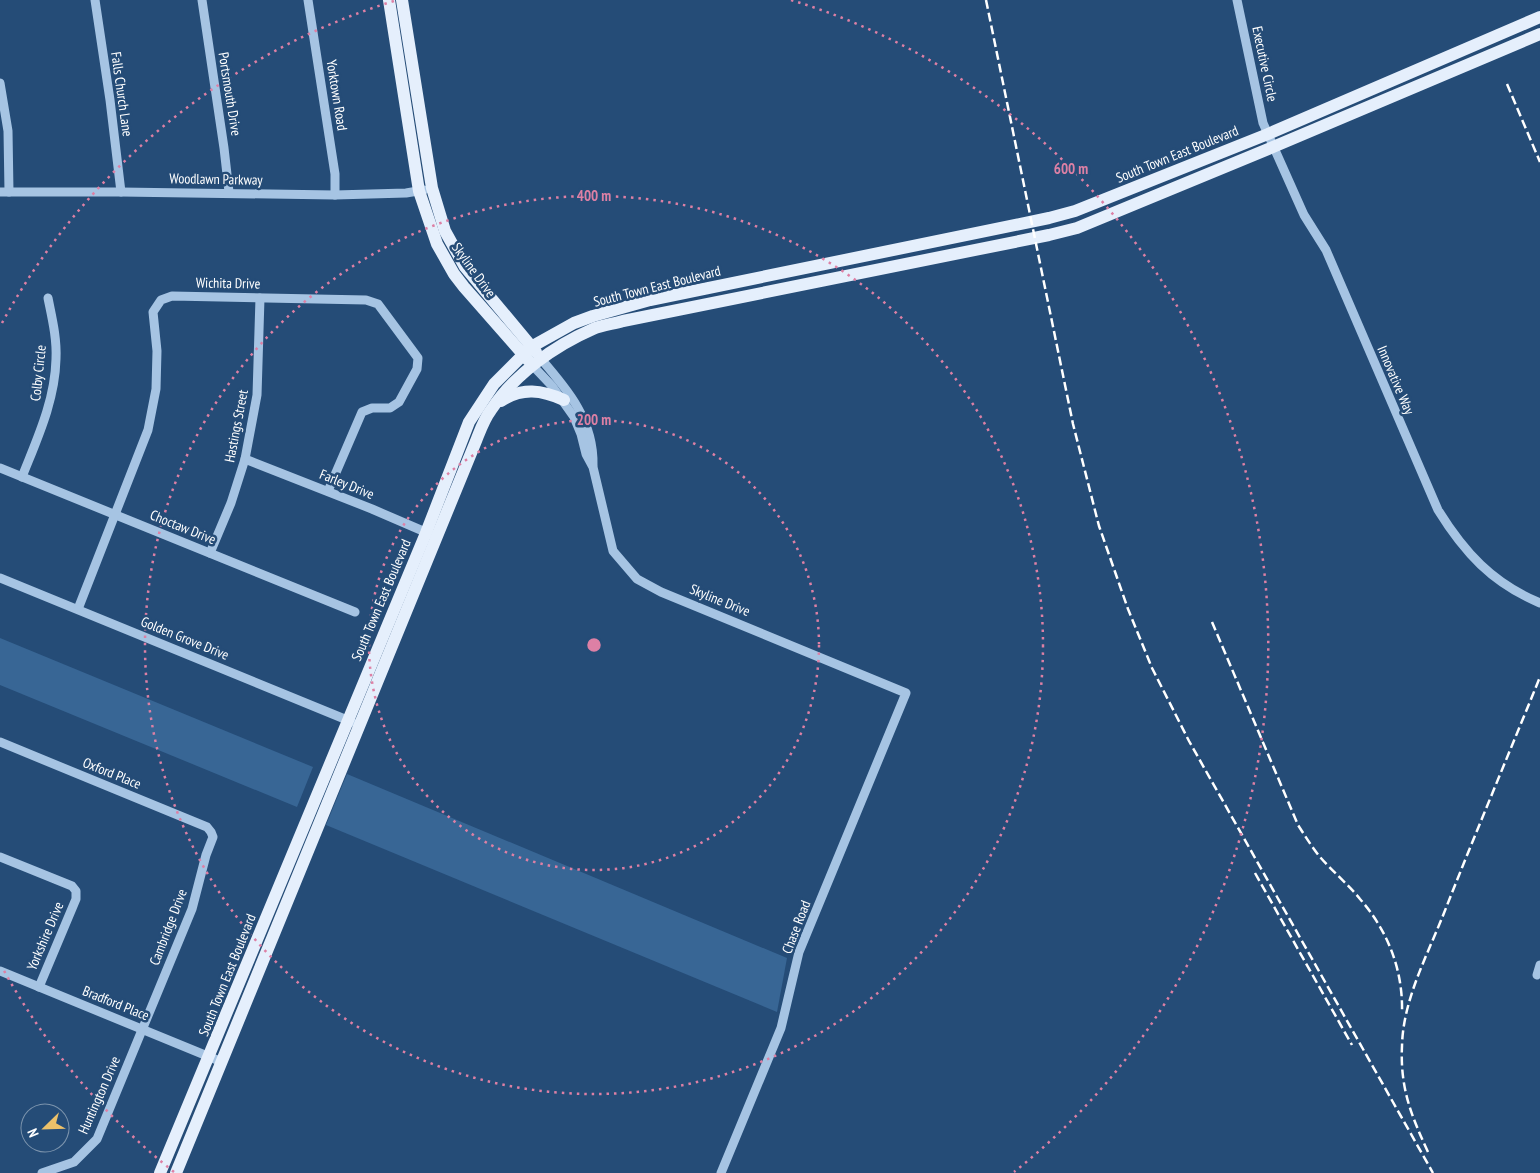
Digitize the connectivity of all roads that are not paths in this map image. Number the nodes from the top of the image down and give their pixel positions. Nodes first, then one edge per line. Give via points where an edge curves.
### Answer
1 (95, 0) edge
2 (202, 0) edge
3 (308, 0) edge
4 (389, 0) edge
5 (402, 0) edge
6 (1237, 0) edge
7 (1540, 17) edge
8 (1540, 34) edge
9 (1479, 44) junction
10 (1484, 58) junction
11 (0, 83) edge
12 (1268, 134) junction
13 (1273, 147) junction
14 (1160, 177) junction
15 (426, 190) junction
16 (1167, 191) junction
17 (4, 192) edge
18 (121, 192) junction
19 (228, 192) junction
20 (335, 195) junction
21 (48, 298) dead end
22 (260, 298) junction
23 (527, 350) junction
24 (537, 362) junction
25 (564, 400) junction
26 (494, 405) junction
27 (245, 459) junction
28 (0, 468) edge
29 (593, 468) junction
30 (22, 477) junction
31 (328, 491) junction
32 (116, 515) junction
33 (431, 535) junction
34 (210, 553) junction
35 (0, 578) edge
36 (1540, 603) edge
37 (78, 610) junction
38 (355, 612) dead end
39 (906, 693) joint
40 (353, 722) junction
41 (0, 742) edge
42 (212, 832) joint
43 (0, 857) edge
44 (1540, 965) edge
45 (0, 971) edge
46 (1536, 975) dead end
47 (39, 986) junction
48 (142, 1029) junction
49 (215, 1059) junction
50 (42, 1173) edge
51 (160, 1173) edge
52 (176, 1173) edge
53 (721, 1173) edge

1 - 18 street, Falls Church Lane
2 - 19 street, Portsmouth Drive
3 - 20 street, Yorktown Road via 335,174
4 - 15 main road, Skyline Drive
5 - 15 main road, Skyline Drive
6 - 12 street, Executive Circle
7 - 9 main road, South Town East Boulevard
8 - 10 main road, South Town East Boulevard
9 - 10 main road
9 - 12 main road, South Town East Boulevard
10 - 13 main road, South Town East Boulevard
11 - 17 street via 8,131
12 - 13 street, Innovative Way
12 - 14 main road, South Town East Boulevard
13 - 16 main road, South Town East Boulevard
13 - 36 street, Innovative Way via 1304,215 1326,250 1438,510 1455,538 1483,569 1517,593
14 - 16 main road
14 - 23 main road, South Town East Boulevard via 1100,202 1049,218 650,300 574,323
15 - 20 street, Woodlawn Parkway
15 - 23 main road, Skyline Drive via 464,267
16 - 24 main road, South Town East Boulevard via 1077,228 1049,235 623,321 594,329
17 - 18 street, Woodlawn Parkway
18 - 19 street, Woodlawn Parkway
19 - 20 street, Woodlawn Parkway
21 - 30 street, Colby Circle via 56,360 50,406
22 - 27 street, Hastings Street via 257,395
22 - 31 street, Wichita Drive via 366,300 378,304 418,358 417,369 399,402 390,408 372,408 362,412
22 - 32 street, Wichita Drive via 172,296 161,300 153,312 156,390 150,422
23 - 24 main road, Skyline Drive
23 - 33 main road, South Town East Boulevard via 494,384 469,422
24 - 25 street, Skyline Drive
24 - 26 main road, South Town East Boulevard via 503,392
24 - 29 street, Skyline Drive via 577,404 588,426
25 - 26 main road via 530,391 512,394
25 - 29 street, Skyline Drive via 574,416
26 - 33 main road, South Town East Boulevard
27 - 31 street, Farley Drive
27 - 34 street, Hastings Street
28 - 30 street, Choctaw Drive
29 - 39 street, Skyline Drive via 613,551 637,579 661,592
30 - 32 street, Choctaw Drive
31 - 33 street, Farley Drive
32 - 34 street, Choctaw Drive
32 - 37 street, Wichita Drive
33 - 40 main road, South Town East Boulevard
34 - 38 street, Choctaw Drive
35 - 37 street, Golden Grove Drive
37 - 40 street, Golden Grove Drive
39 - 53 street, Chase Road via 799,952 781,1028
40 - 49 main road, South Town East Boulevard
41 - 42 street, Oxford Place via 207,827
42 - 48 street, Cambridge Drive via 192,909
43 - 47 street, Yorkshire Drive via 72,886 76,891 76,899
44 - 46 street
45 - 47 street, Bradford Place
47 - 48 street, Bradford Place
48 - 49 street, Bradford Place
48 - 50 street, Huntington Drive via 98,1139 74,1162
49 - 51 main road, South Town East Boulevard
49 - 52 main road, South Town East Boulevard

